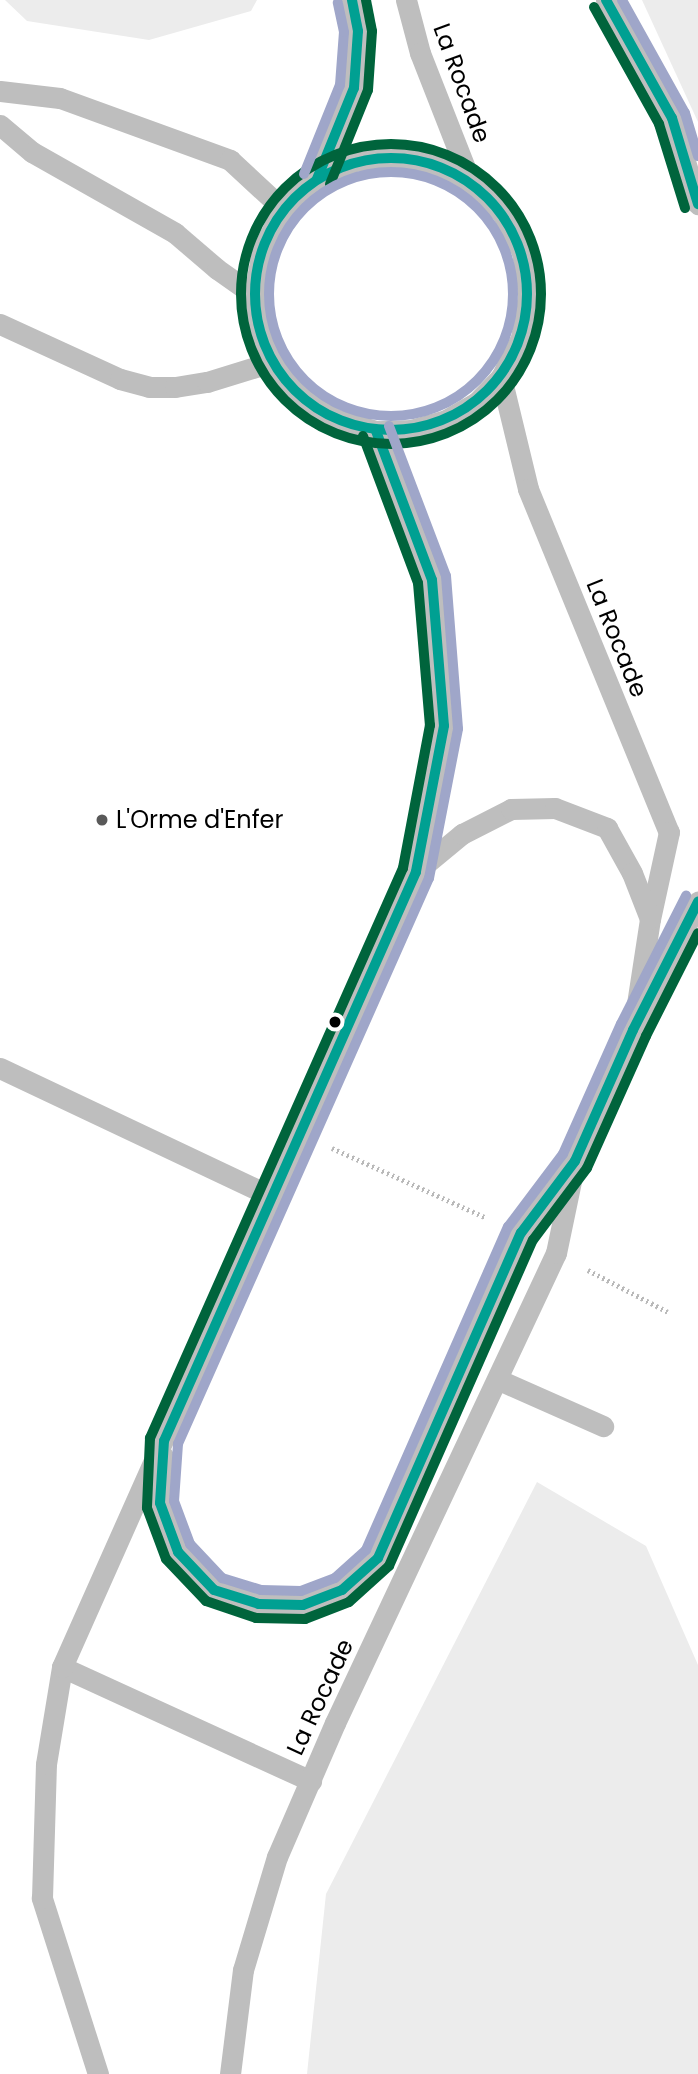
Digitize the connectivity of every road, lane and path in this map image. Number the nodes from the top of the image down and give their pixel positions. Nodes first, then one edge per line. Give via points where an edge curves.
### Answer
1 (352, 0) edge
2 (406, 0) edge
3 (606, 0) edge
4 (0, 91) edge
5 (0, 125) edge
6 (317, 179) junction
7 (471, 183) junction
8 (698, 204) edge
9 (283, 209) junction
10 (254, 295) junction
11 (0, 324) edge
12 (272, 362) junction
13 (501, 377) junction
14 (376, 431) junction
15 (416, 872) junction
16 (698, 902) edge
17 (650, 919) junction
18 (633, 1030) junction
19 (0, 1068) edge
20 (575, 1161) junction
21 (271, 1196) junction
22 (499, 1380) junction
23 (603, 1426) dead end
24 (164, 1441) junction
25 (62, 1667) junction
26 (311, 1781) junction
27 (98, 2074) edge
28 (230, 2074) edge

1 - 6 lane via 358,31 354,88
2 - 7 lane, La Rocade via 420,53
3 - 8 lane via 672,118
4 - 9 lane via 60,98 230,160
5 - 10 lane via 32,152 175,233
6 - 7 lane via 354,162 395,157 435,164
6 - 9 lane
7 - 13 lane via 502,213 522,252 528,295 521,338
9 - 10 lane via 262,250
10 - 12 lane via 259,329
11 - 12 lane via 120,379 149,387 207,382
12 - 14 lane via 299,396 335,419
13 - 14 lane via 477,402 446,420 412,430
13 - 17 lane, La Rocade via 528,489 669,832
14 - 15 lane, La Rocade via 432,580 444,726
15 - 17 lane, La Rocade via 462,834 511,809 555,808 607,828
15 - 21 lane, La Rocade
16 - 18 lane, La Rocade
17 - 18 lane, La Rocade
18 - 20 lane, La Rocade
19 - 21 lane
20 - 22 lane, La Rocade via 556,1253
20 - 24 lane, La Rocade via 521,1233 378,1558 342,1590 303,1605 259,1604 214,1590 178,1552 160,1503
21 - 24 lane, La Rocade
22 - 23 lane
22 - 26 lane, La Rocade
24 - 25 lane, La Rocade
25 - 26 lane
25 - 27 lane, La Rocade via 46,1764 42,1898
26 - 28 lane, La Rocade via 277,1857 243,1970

